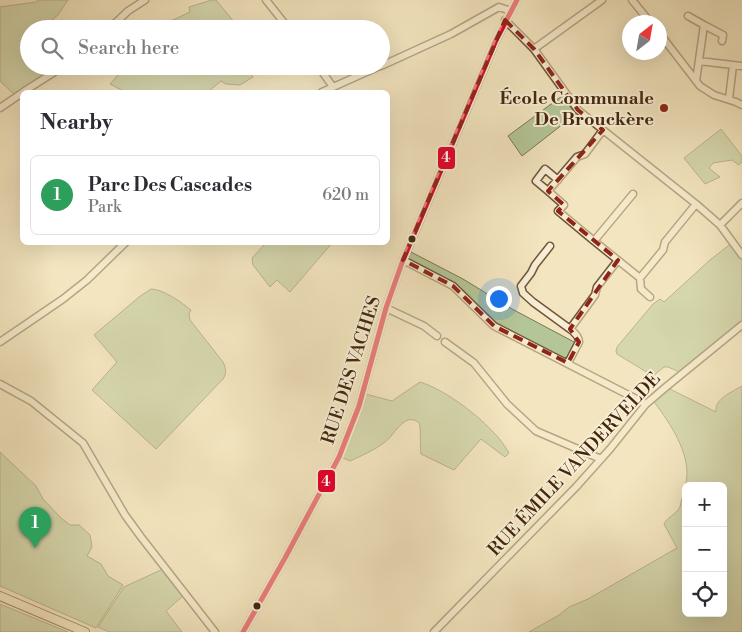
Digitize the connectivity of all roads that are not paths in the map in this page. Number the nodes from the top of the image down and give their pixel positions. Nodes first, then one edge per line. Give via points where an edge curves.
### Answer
1 (145, 0) edge
2 (266, 0) edge
3 (517, 0) edge
4 (602, 0) edge
5 (632, 0) edge
6 (511, 10) junction
7 (644, 15) edge
8 (688, 16) dead end
9 (118, 20) edge
10 (282, 20) edge
11 (505, 20) junction
12 (704, 25) junction
13 (722, 41) dead end
14 (667, 43) edge
15 (534, 49) junction
16 (699, 61) junction
17 (390, 62) edge
18 (733, 64) junction
19 (742, 66) edge
20 (50, 75) edge
21 (324, 75) edge
22 (360, 75) edge
23 (696, 80) junction
24 (333, 87) junction
25 (28, 90) edge
26 (326, 90) edge
27 (20, 95) edge
28 (729, 99) junction
29 (742, 105) edge
30 (0, 108) edge
31 (603, 130) junction
32 (558, 180) junction
33 (548, 191) junction
34 (633, 194) dead end
35 (742, 203) edge
36 (696, 204) junction
37 (720, 225) junction
38 (594, 241) junction
39 (123, 245) edge
40 (550, 246) dead end
41 (742, 255) edge
42 (403, 260) junction
43 (618, 260) junction
44 (640, 278) junction
45 (650, 297) dead end
46 (386, 308) junction
47 (742, 325) edge
48 (570, 328) junction
49 (437, 336) dead end
50 (0, 342) edge
51 (445, 342) dead end
52 (568, 363) junction
53 (0, 384) edge
54 (646, 404) junction
55 (601, 459) junction
56 (0, 596) edge
57 (85, 632) edge
58 (215, 632) edge
59 (244, 632) edge
60 (434, 632) edge

1 - 9 street
2 - 10 street
3 - 6 street, RUE DES VACHES
4 - 15 street
5 - 7 street
6 - 11 street, RUE DES VACHES
6 - 17 street via 500,7
8 - 12 street
11 - 15 street
11 - 42 street, RUE DES VACHES
12 - 13 street via 723,35
12 - 16 street
14 - 23 street
15 - 31 street via 578,110
16 - 18 street
16 - 23 street
18 - 19 street
18 - 28 street
20 - 25 street
21 - 24 street
22 - 24 street
23 - 28 street via 706,91
24 - 26 street
27 - 30 street
28 - 29 street
31 - 32 street via 585,154 577,157
31 - 36 street
32 - 33 street
32 - 33 street via 546,169 540,175 536,181
33 - 38 street via 564,205 558,211
34 - 38 street
35 - 37 street
36 - 37 street
36 - 44 street
37 - 41 street
38 - 43 street
39 - 50 street via 83,284
40 - 48 street via 521,286 523,293 533,302
42 - 46 street, RUE DES VACHES
42 - 52 street via 453,286 494,326
43 - 44 street
43 - 48 street
44 - 45 street via 641,289
46 - 49 street via 424,326
46 - 59 street, RUE DES VACHES via 359,406 338,459
47 - 54 street, RUE ÉMILE VANDERVELDE
48 - 52 street via 579,342
51 - 55 street via 474,363 507,404 536,431
52 - 54 street
53 - 58 street via 30,401 83,443 125,515
54 - 55 street, RUE ÉMILE VANDERVELDE
55 - 60 street, RUE ÉMILE VANDERVELDE
56 - 57 main road

